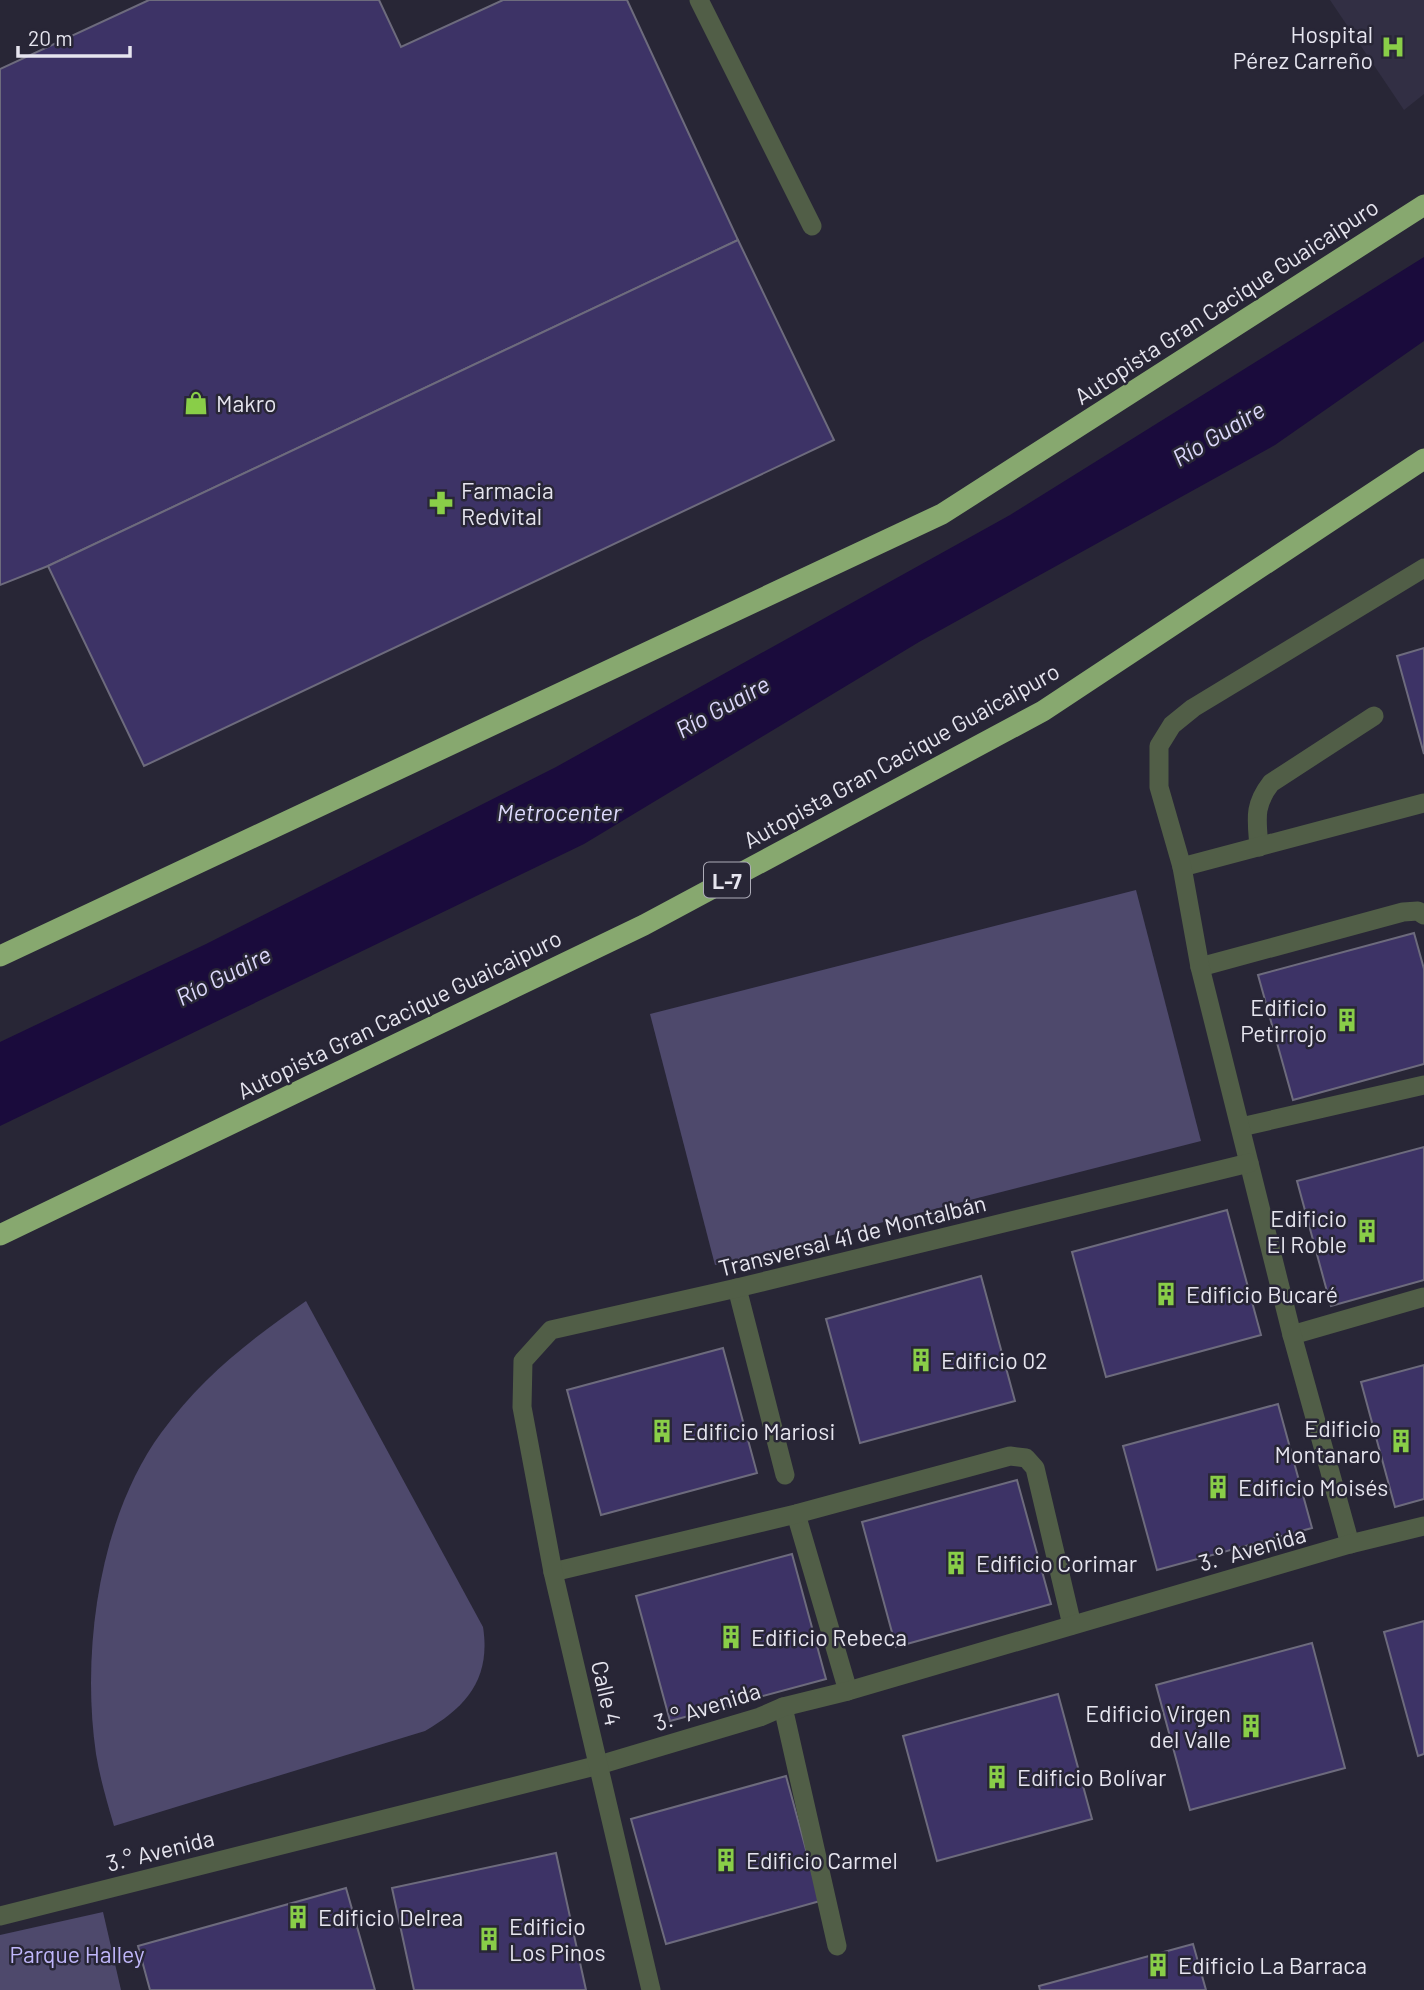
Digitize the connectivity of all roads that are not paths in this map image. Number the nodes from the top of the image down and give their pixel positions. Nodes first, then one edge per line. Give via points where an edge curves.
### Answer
1 (699, 0) edge
2 (1424, 205) edge
3 (812, 226) dead end
4 (1424, 459) edge
5 (1424, 568) edge
6 (1374, 716) dead end
7 (1424, 803) edge
8 (1259, 847) junction
9 (1182, 867) junction
10 (1424, 915) edge
11 (0, 956) edge
12 (1200, 967) junction
13 (1424, 1084) edge
14 (1241, 1127) junction
15 (1249, 1163) junction
16 (0, 1235) edge
17 (737, 1288) junction
18 (1424, 1297) edge
19 (1292, 1335) junction
20 (522, 1407) joint
21 (785, 1475) dead end
22 (796, 1514) junction
23 (1424, 1526) edge
24 (1350, 1544) junction
25 (553, 1572) junction
26 (1072, 1625) junction
27 (848, 1691) junction
28 (783, 1707) junction
29 (599, 1765) junction
30 (0, 1916) edge
31 (837, 1946) dead end
32 (651, 1990) edge

1 - 3 street
2 - 11 highway, Autopista Gran Cacique Guaicaipuro via 942,514
4 - 16 highway, Autopista Gran Cacique Guaicaipuro / L-7 via 1043,711 643,925
5 - 9 street via 1172,725 1159,746 1159,787
6 - 8 street via 1271,783 1256,811
7 - 8 street
8 - 9 street
9 - 12 street
10 - 12 street via 1403,912
12 - 14 street
13 - 14 street
14 - 15 street
15 - 17 street, Transversal 41 de Montalbán
15 - 19 street
17 - 20 street, Transversal 41 de Montalbán via 551,1330 523,1361
17 - 21 street
18 - 19 street
19 - 24 street
20 - 25 street, Calle 4
22 - 25 street
22 - 26 street via 1010,1456 1026,1458 1035,1468
22 - 27 street
23 - 24 street, 3.° Avenida
24 - 26 street, 3.° Avenida
25 - 29 street, Calle 4
26 - 27 street, 3.° Avenida
27 - 28 street, 3.° Avenida
28 - 29 street, 3.° Avenida
28 - 31 street
29 - 30 street, 3.° Avenida
29 - 32 street, Calle 4

